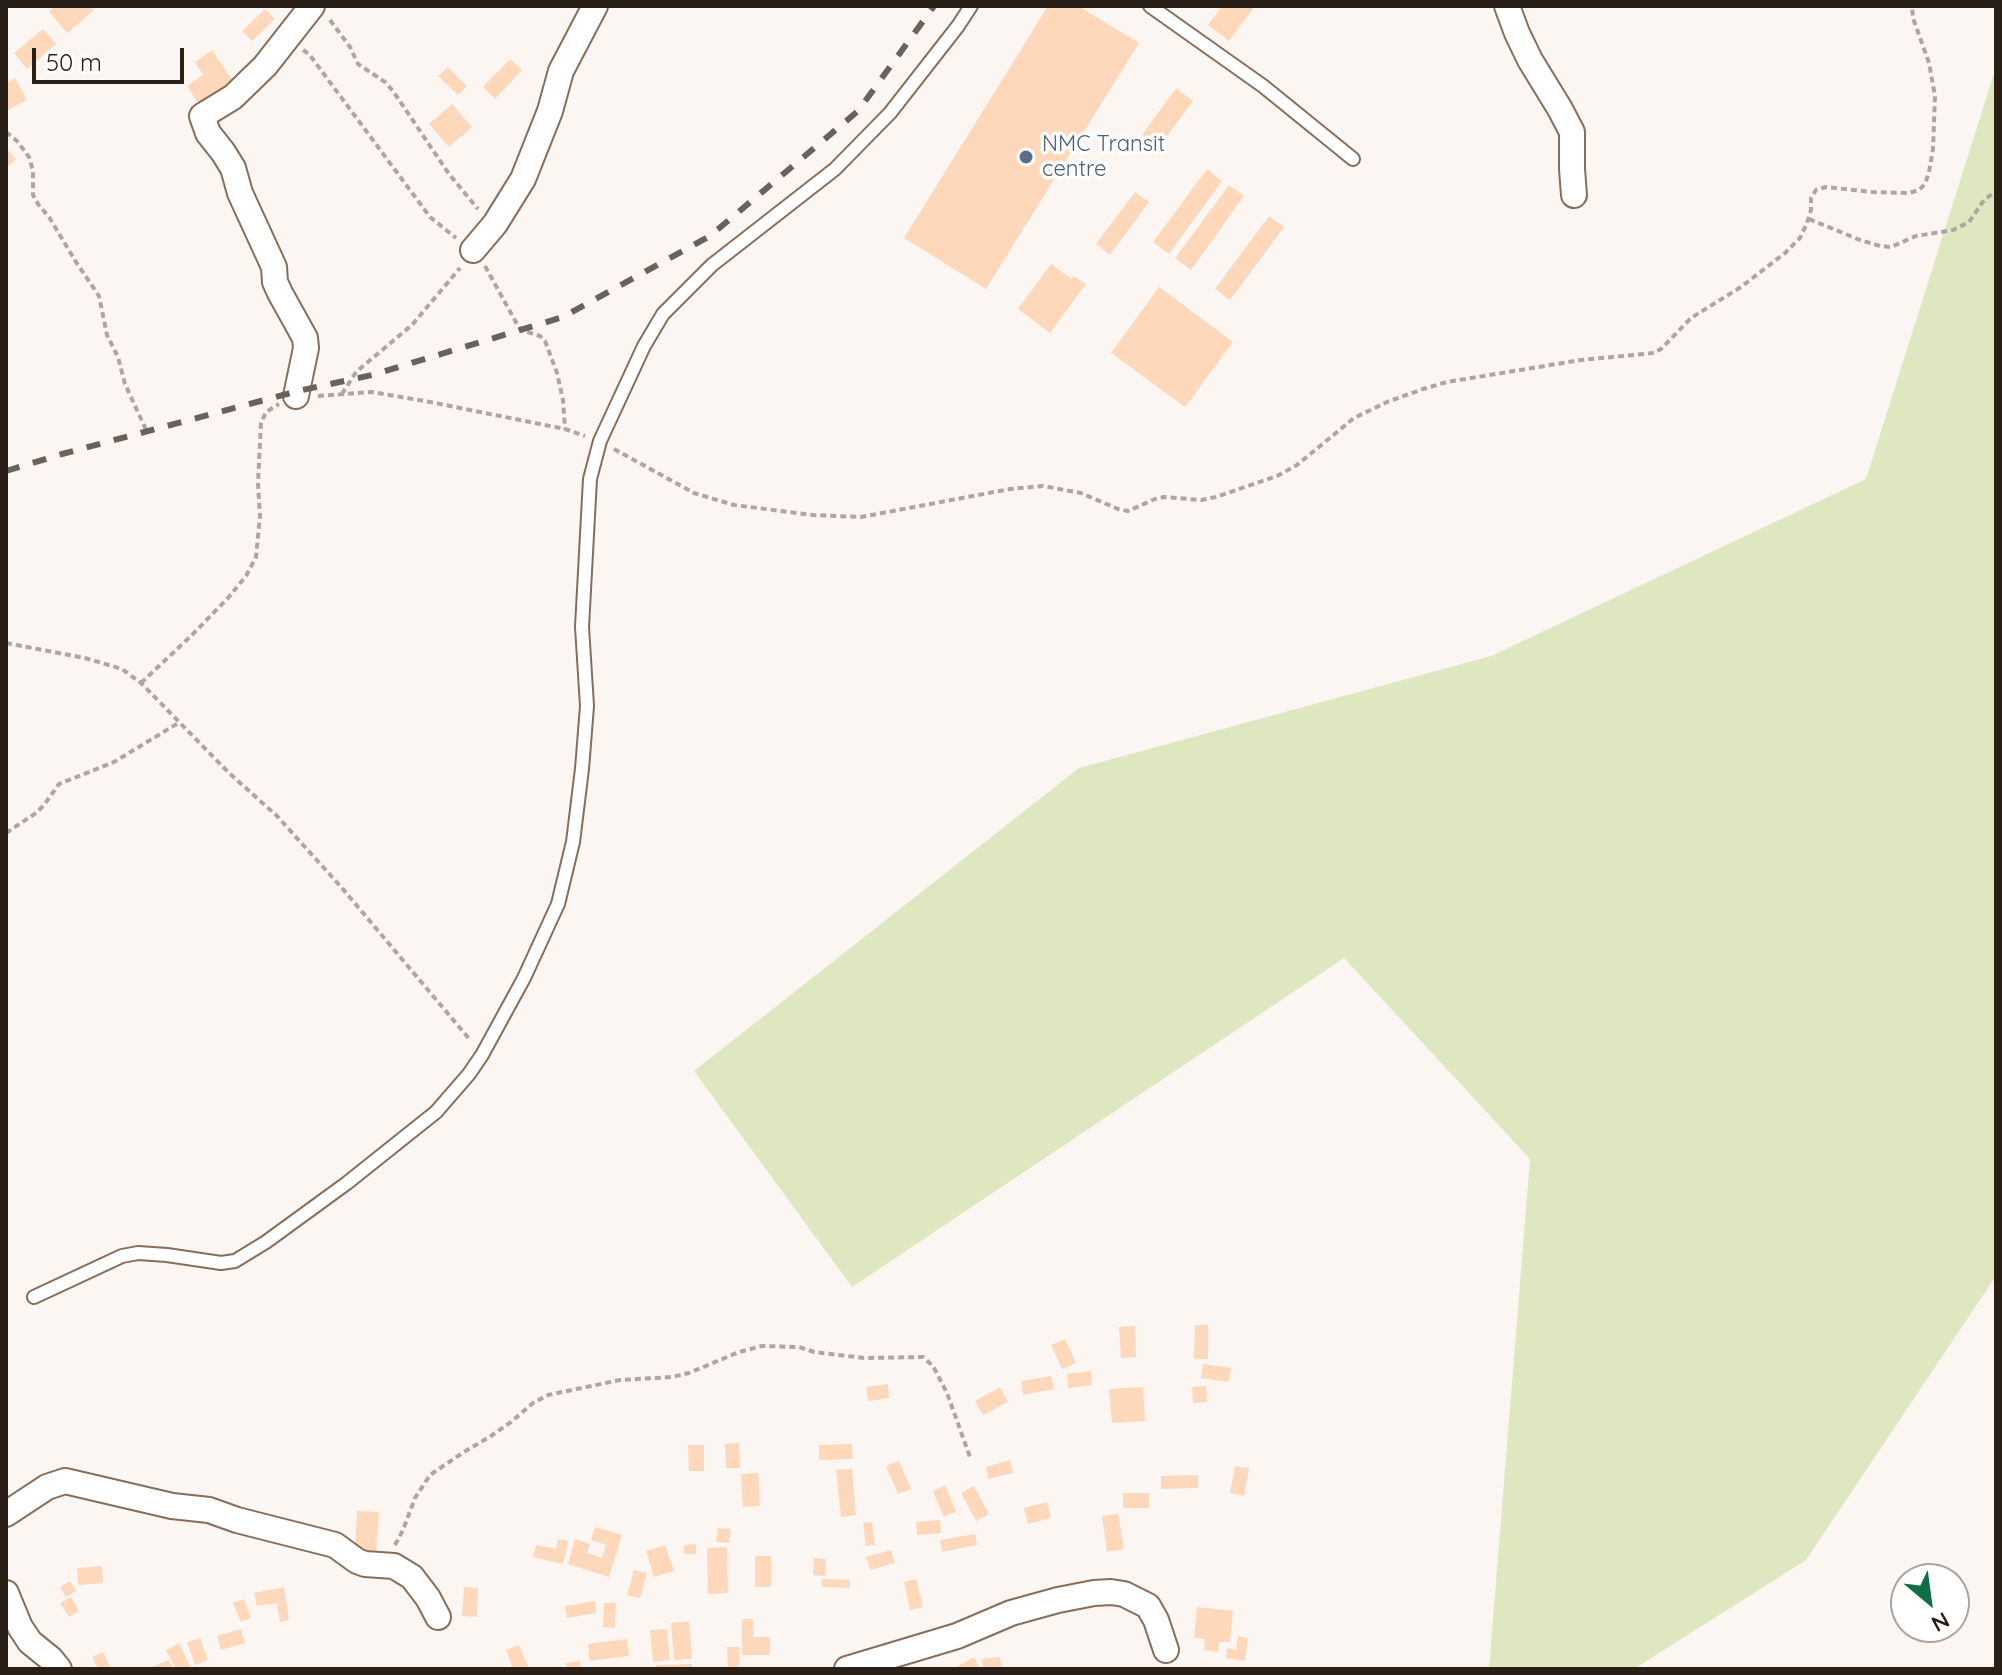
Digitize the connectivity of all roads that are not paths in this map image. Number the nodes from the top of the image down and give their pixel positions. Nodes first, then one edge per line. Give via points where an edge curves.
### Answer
1 (595, 6) edge
2 (971, 6) edge
3 (1150, 6) edge
4 (1507, 6) edge
5 (319, 10) edge
6 (1353, 159) dead end
7 (1574, 195) dead end
8 (473, 250) road end
9 (296, 396) road end
10 (34, 1297) dead end
11 (6, 1514) edge
12 (6, 1593) edge
13 (438, 1617) dead end
14 (1166, 1650) dead end
15 (59, 1669) edge
16 (847, 1669) edge

1 - 8 street via 561,71 523,179
2 - 10 lane via 890,113 835,169 712,265 663,314 644,346 600,441 590,479 582,627 587,706 573,842 544,939 482,1055 436,1112 347,1183 235,1261 122,1256
3 - 6 lane via 1263,86
4 - 7 street via 1530,60 1572,132
5 - 9 street via 292,31 244,87 202,120 233,168 274,267 275,282 305,338
11 - 13 street via 65,1481 209,1510 335,1545 365,1564 394,1566 412,1577
12 - 15 street via 30,1642
14 - 16 street via 1148,1606 1124,1594 1094,1593 1011,1613 957,1636

